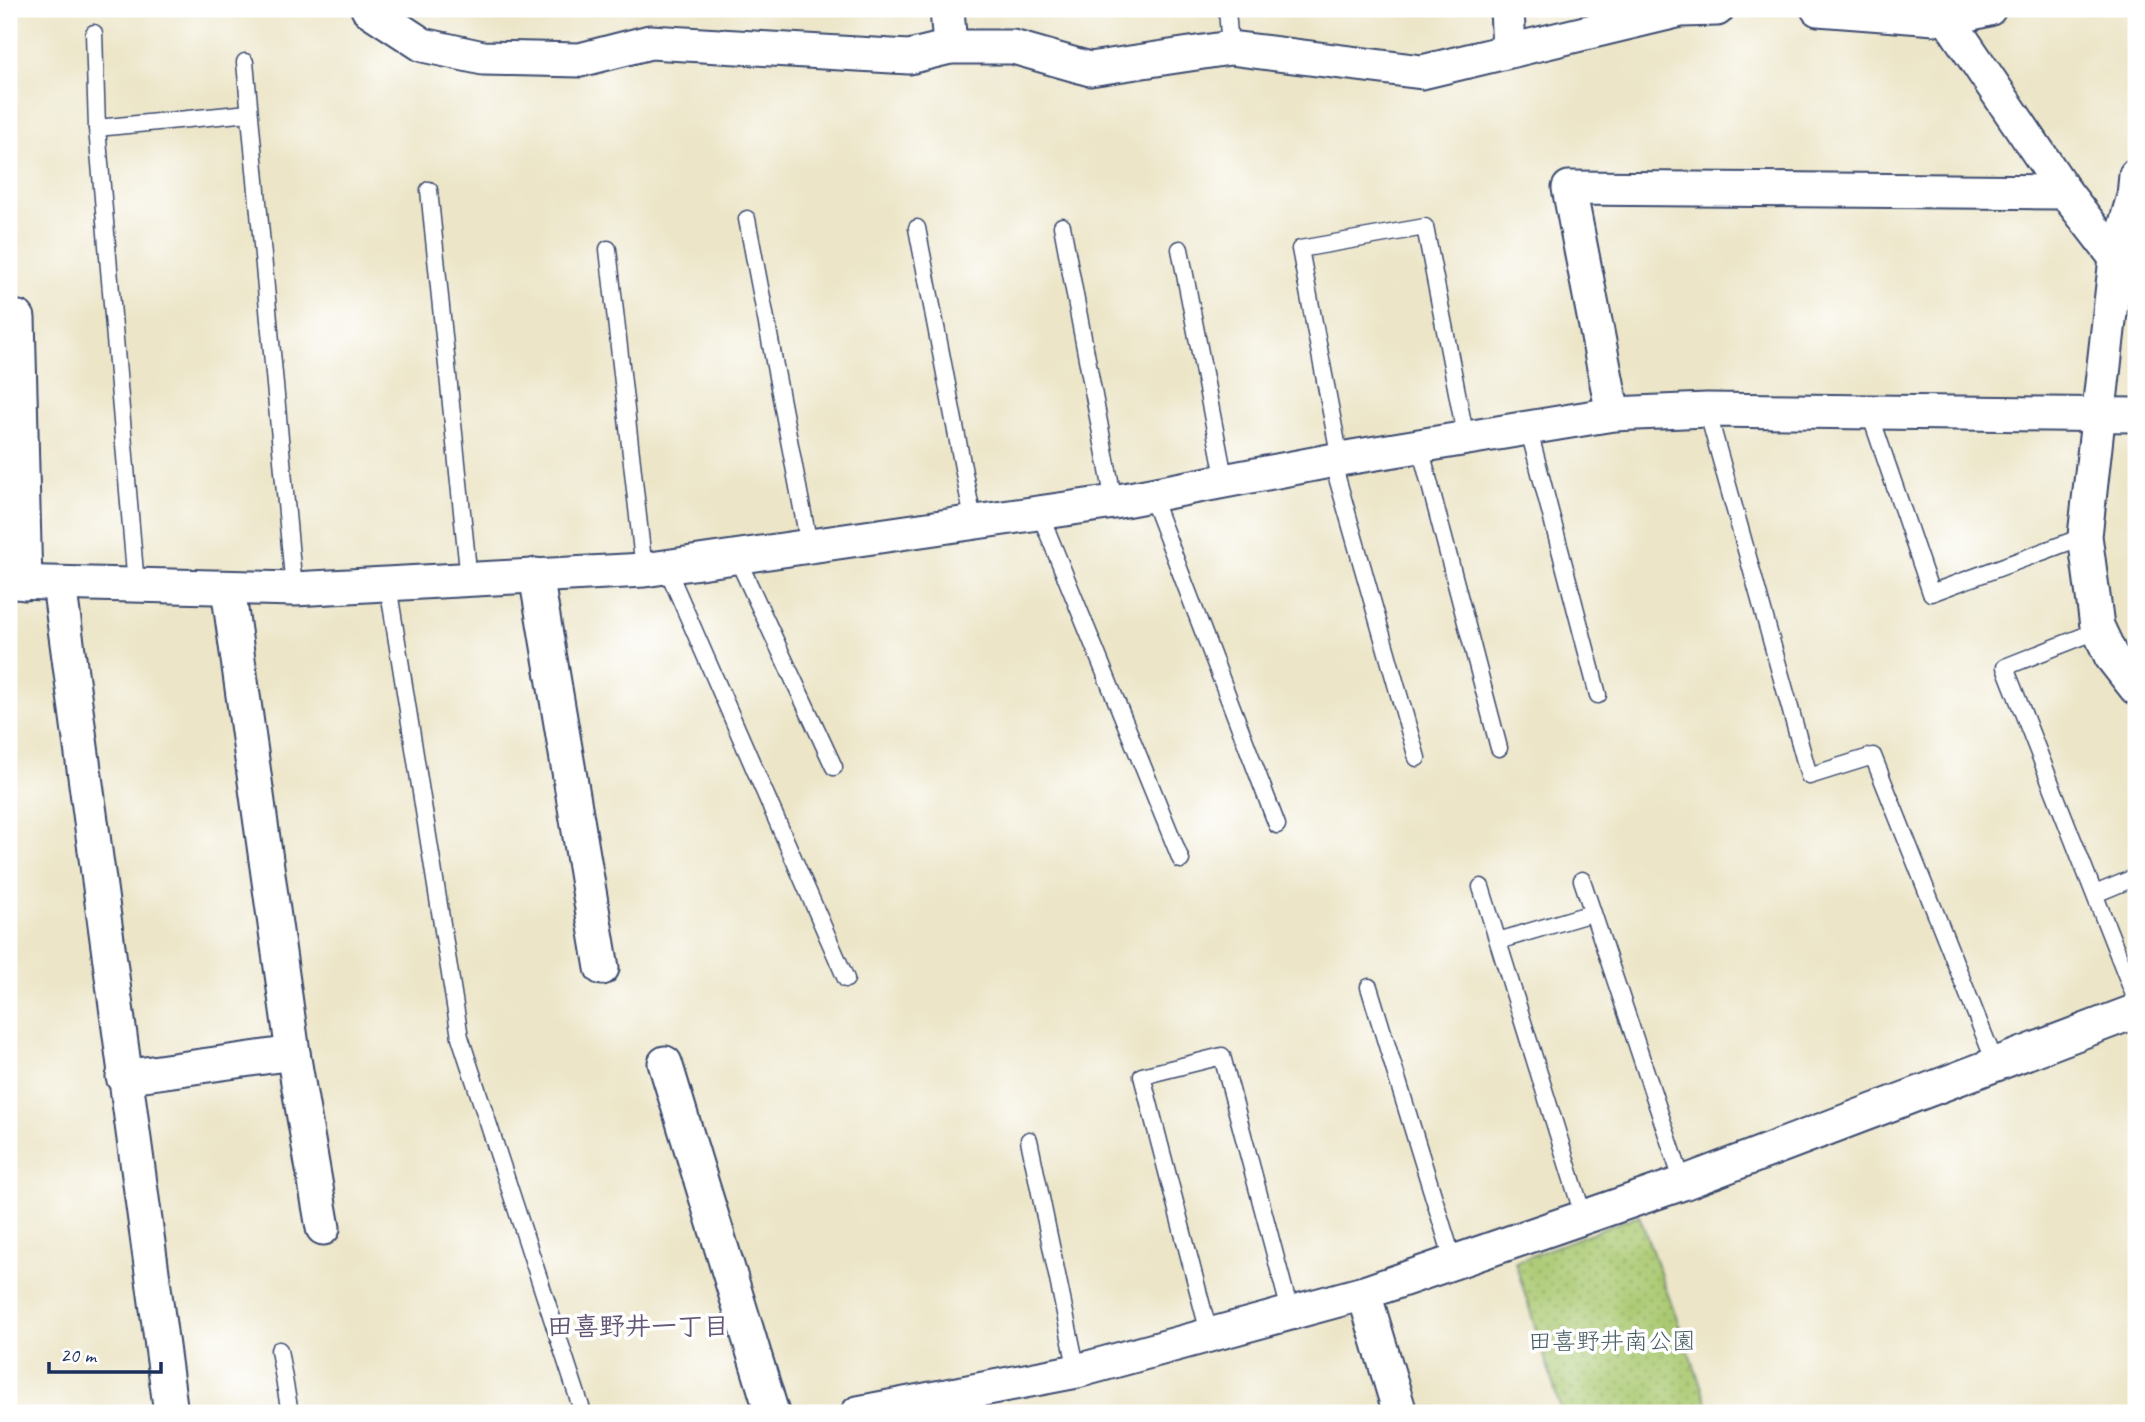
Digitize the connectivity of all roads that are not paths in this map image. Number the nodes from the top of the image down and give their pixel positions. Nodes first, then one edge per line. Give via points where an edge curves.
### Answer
1 (947, 9) edge
2 (1227, 9) edge
3 (1507, 9) edge
4 (1717, 9) edge
5 (1818, 9) edge
6 (1989, 9) edge
7 (380, 14) edge
8 (1948, 19) junction
9 (94, 33) dead end
10 (950, 47) junction
11 (1230, 48) junction
12 (1509, 48) junction
13 (244, 62) dead end
14 (249, 113) junction
15 (97, 128) junction
16 (2135, 189) edge
17 (429, 190) dead end
18 (2065, 191) junction
19 (747, 219) dead end
20 (1062, 226) dead end
21 (918, 228) dead end
22 (608, 249) dead end
23 (1180, 249) dead end
24 (2116, 258) junction
25 (9, 317) edge
26 (1707, 410) junction
27 (1869, 411) junction
28 (1613, 414) junction
29 (2100, 414) junction
30 (2136, 415) edge
31 (1528, 427) junction
32 (1466, 439) junction
33 (1420, 447) junction
34 (1336, 460) junction
35 (1225, 482) junction
36 (1151, 495) junction
37 (1114, 502) junction
38 (1040, 514) junction
39 (974, 525) junction
40 (2085, 536) junction
41 (809, 545) junction
42 (736, 556) junction
43 (655, 568) junction
44 (536, 575) junction
45 (469, 580) junction
46 (17, 582) edge
47 (59, 584) junction
48 (388, 584) junction
49 (136, 585) junction
50 (228, 588) junction
51 (295, 589) junction
52 (2116, 644) edge
53 (2136, 688) edge
54 (1598, 695) dead end
55 (1499, 748) dead end
56 (1417, 758) dead end
57 (834, 767) dead end
58 (1277, 825) dead end
59 (1181, 859) dead end
60 (2136, 877) edge
61 (1582, 880) dead end
62 (1481, 887) dead end
63 (2095, 894) junction
64 (1592, 913) junction
65 (1498, 941) junction
66 (602, 968) dead end
67 (846, 979) dead end
68 (1369, 987) dead end
69 (2136, 1000) edge
70 (2136, 1011) edge
71 (293, 1053) junction
72 (665, 1063) dead end
73 (1996, 1065) junction
74 (123, 1077) junction
75 (1029, 1140) dead end
76 (1683, 1183) junction
77 (1583, 1215) junction
78 (323, 1228) dead end
79 (1453, 1260) junction
80 (1364, 1293) junction
81 (1290, 1311) junction
82 (1209, 1333) junction
83 (279, 1350) dead end
84 (1077, 1371) junction
85 (171, 1413) edge
86 (290, 1413) edge
87 (583, 1413) edge
88 (772, 1413) edge
89 (858, 1413) edge
90 (1400, 1413) edge

1 - 10 street
2 - 11 lane
3 - 12 street
4 - 12 street via 1681,10
5 - 8 street
6 - 8 street
7 - 10 street via 423,45 483,58 580,61 650,42 909,57
8 - 18 street
9 - 15 lane
10 - 11 street via 1013,47 1090,69
11 - 12 street via 1422,72
13 - 14 lane
14 - 15 lane
14 - 51 lane
15 - 49 lane
16 - 24 street
17 - 45 lane
18 - 24 street
18 - 28 street via 1569,188
19 - 41 lane
20 - 37 lane
21 - 39 lane
22 - 43 lane
23 - 35 lane
24 - 29 street
25 - 46 street via 18,317
26 - 27 street
26 - 28 street
26 - 73 lane via 1809,776 1873,756
27 - 29 street
27 - 40 lane via 1931,593
28 - 31 street
29 - 30 street
29 - 40 street
31 - 32 street
31 - 54 lane
32 - 33 street
32 - 34 lane via 1425,227 1300,249
33 - 34 street
33 - 55 lane
34 - 35 street
34 - 56 lane
35 - 36 street
36 - 37 street
36 - 58 lane
37 - 38 street
38 - 39 street
38 - 59 lane
39 - 41 street
40 - 52 street
41 - 42 street
42 - 43 street
42 - 57 lane
43 - 44 street
43 - 67 lane
44 - 45 street
44 - 66 street
45 - 48 street
46 - 47 street
47 - 49 street
47 - 74 street
48 - 51 street
48 - 87 lane via 460,1037
49 - 50 street
50 - 51 street
50 - 71 street
52 - 53 street
52 - 63 lane via 2005,667
60 - 63 lane
61 - 64 lane
62 - 65 lane
63 - 69 lane
64 - 65 lane
64 - 76 lane
65 - 77 lane
68 - 79 lane
70 - 73 street
71 - 74 street
71 - 78 street
72 - 88 street
73 - 76 street
74 - 85 street
75 - 84 lane
76 - 77 street
77 - 79 street
79 - 80 street
80 - 81 street
80 - 90 street
81 - 82 street
81 - 82 lane via 1222,1056 1142,1076
82 - 84 street
83 - 86 lane
84 - 89 street

